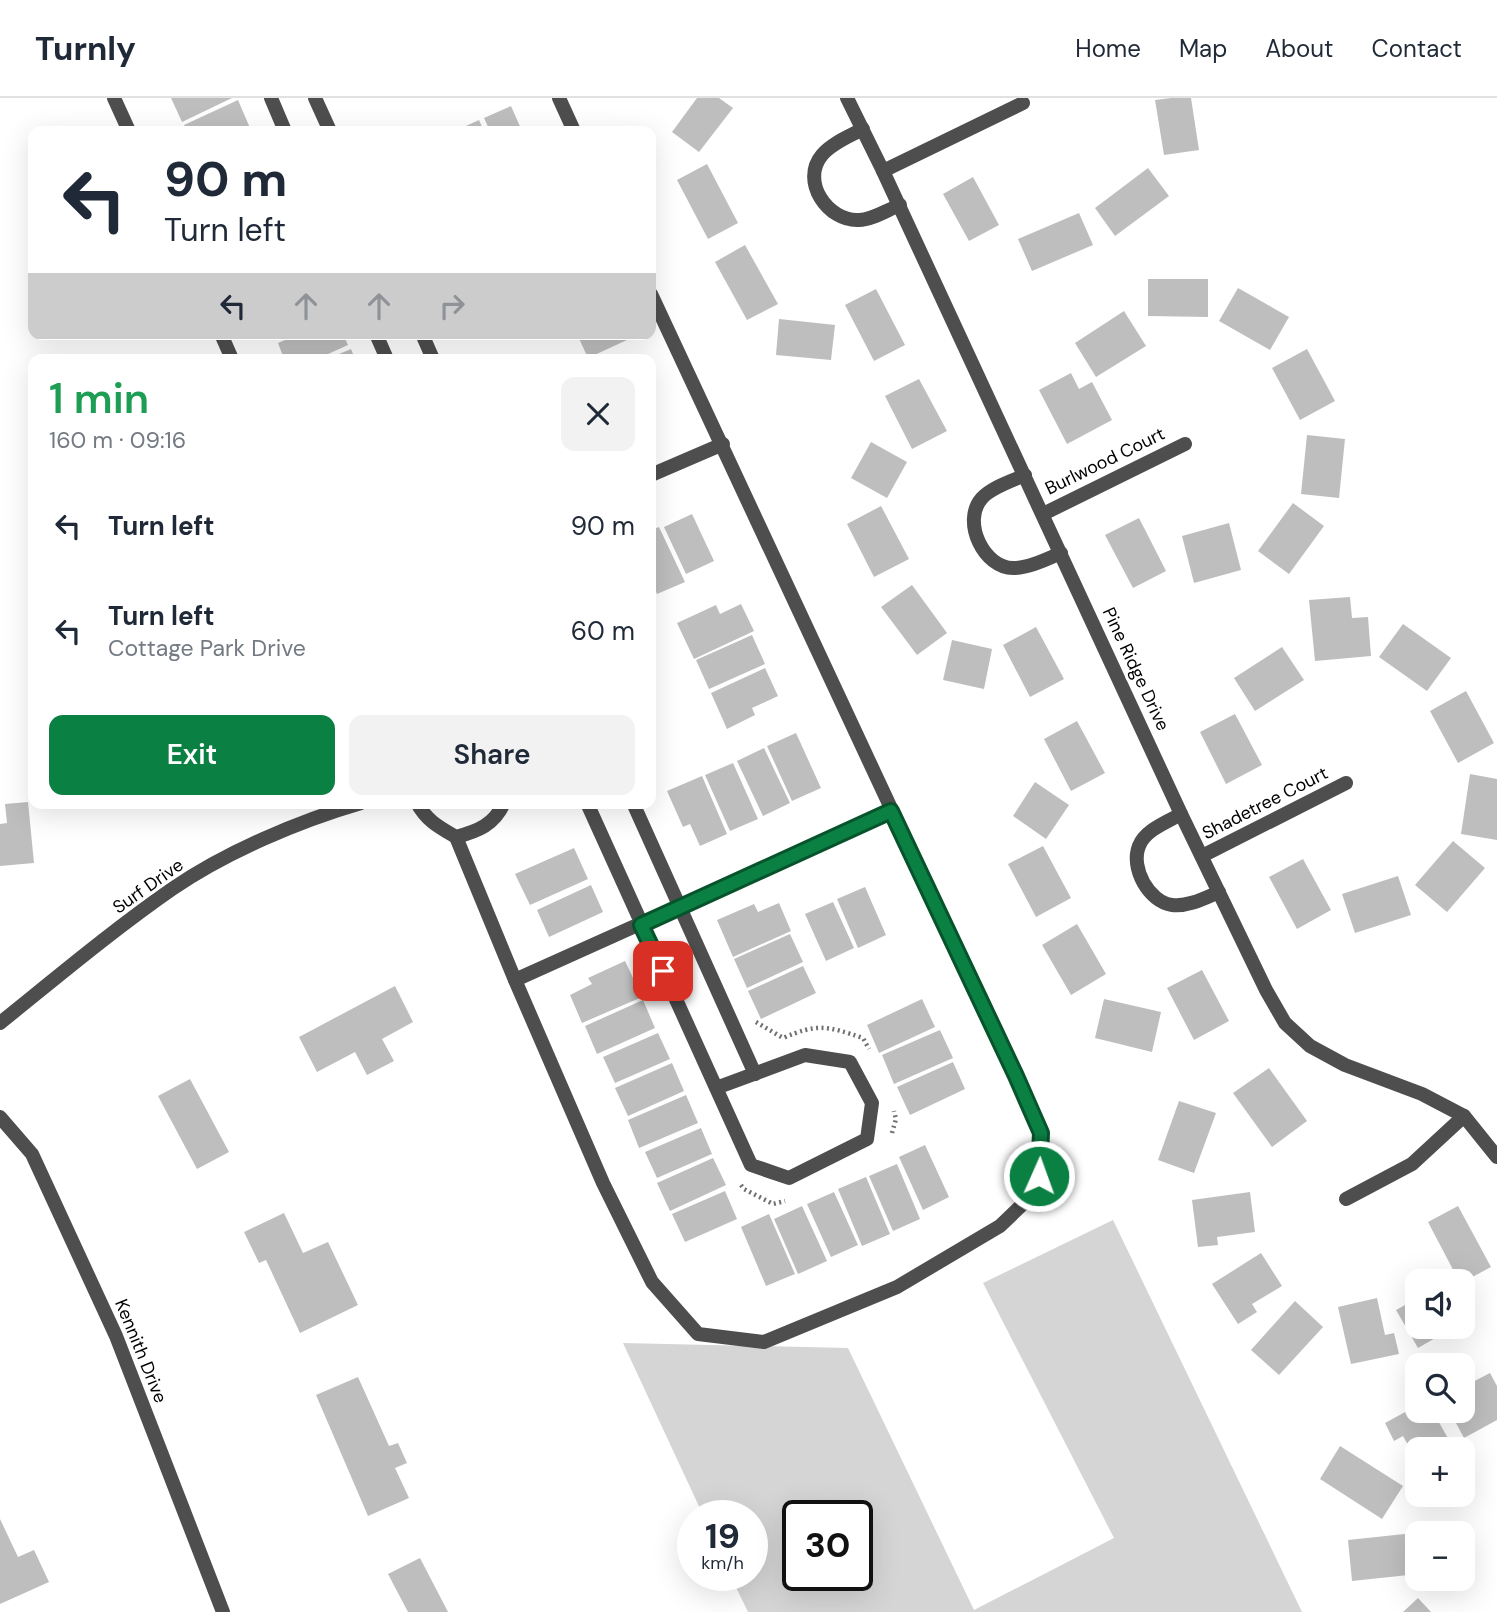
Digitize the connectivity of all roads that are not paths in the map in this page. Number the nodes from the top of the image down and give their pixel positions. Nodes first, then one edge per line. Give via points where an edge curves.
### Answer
1 (114, 98) edge
2 (271, 98) edge
3 (316, 98) edge
4 (559, 98) edge
5 (847, 98) edge
6 (1023, 103) dead end
7 (127, 126) edge
8 (283, 126) edge
9 (328, 126) edge
10 (573, 126) edge
11 (863, 129) junction
12 (883, 171) junction
13 (900, 205) junction
14 (656, 304) edge
15 (723, 444) junction
16 (1185, 444) dead end
17 (656, 473) edge
18 (1025, 475) junction
19 (1043, 513) junction
20 (1061, 553) junction
21 (1346, 783) dead end
22 (340, 809) edge
23 (420, 809) edge
24 (501, 809) edge
25 (590, 809) edge
26 (636, 809) edge
27 (891, 811) junction
28 (1181, 814) junction
29 (456, 837) junction
30 (1202, 856) junction
31 (1219, 892) junction
32 (682, 907) junction
33 (641, 925) junction
34 (515, 980) junction
35 (0, 1023) edge
36 (755, 1074) junction
37 (716, 1088) junction
38 (1464, 1116) junction
39 (0, 1118) edge
40 (1497, 1157) edge
41 (1346, 1199) dead end
42 (223, 1612) edge

1 - 7 street
2 - 8 street
3 - 9 street
4 - 10 street
5 - 11 street, Pine Ridge Drive
6 - 12 street
11 - 12 street, Pine Ridge Drive
11 - 13 street via 820,156 814,168 820,198 832,212 861,221
12 - 13 street, Pine Ridge Drive
13 - 18 street, Pine Ridge Drive
14 - 15 street
15 - 17 street
15 - 27 street
16 - 19 street, Burlwood Court
18 - 19 street, Pine Ridge Drive
18 - 20 street via 982,497 974,524 979,542 999,565 1013,568
19 - 20 street, Pine Ridge Drive
20 - 28 street, Pine Ridge Drive
21 - 30 street, Shadetree Court
22 - 35 street, Surf Drive via 251,845 174,888
23 - 29 street via 435,825
24 - 29 street via 489,824
25 - 33 street
26 - 32 street
27 - 32 street
27 - 34 street via 1041,1133 1039,1176 1026,1201 1000,1226 897,1287 764,1342 698,1334 652,1282
28 - 30 street, Pine Ridge Drive
28 - 31 street via 1146,835 1139,845 1138,872 1157,899 1171,905 1189,904
29 - 34 street
30 - 31 street, Pine Ridge Drive
31 - 38 street, Pine Ridge Drive via 1285,1023 1345,1065 1422,1094
32 - 33 street
32 - 36 street
33 - 34 street
33 - 37 street
36 - 37 street
36 - 37 street via 805,1055 849,1062 872,1103 867,1139 789,1178 751,1165
38 - 40 street, Pine Ridge Drive
38 - 41 street via 1412,1164
39 - 42 street, Kennith Drive via 32,1154 116,1336

